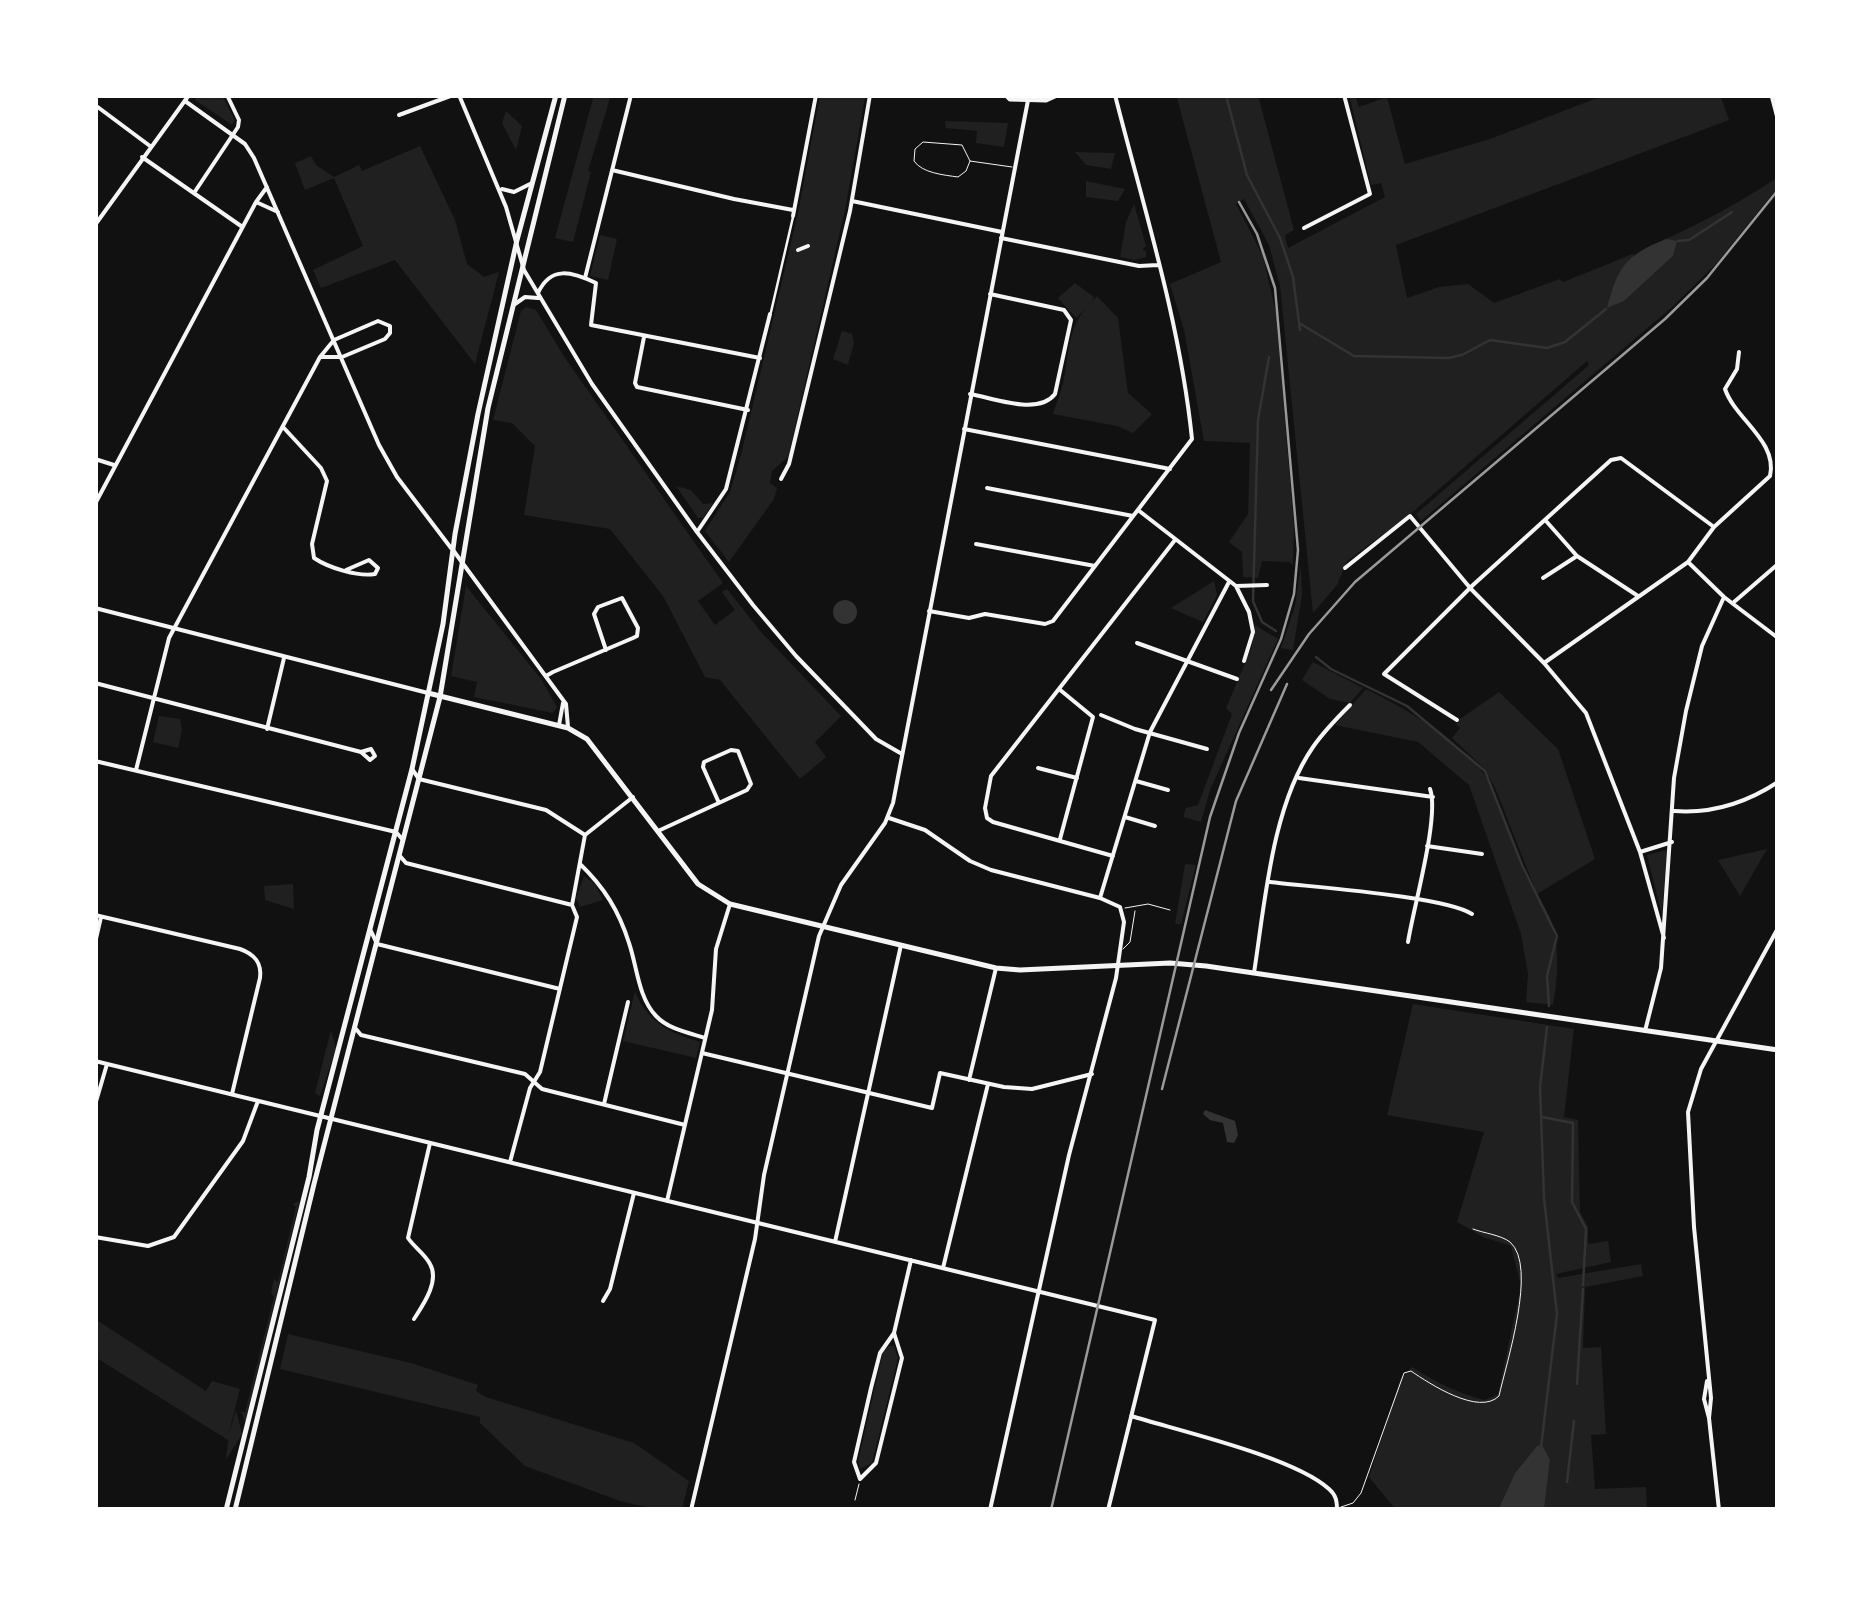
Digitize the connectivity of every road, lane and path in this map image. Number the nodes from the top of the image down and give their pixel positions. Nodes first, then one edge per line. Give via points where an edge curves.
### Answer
1 (178, 95) edge
2 (227, 95) edge
3 (459, 95) edge
4 (556, 95) edge
5 (565, 95) edge
6 (631, 95) edge
7 (816, 95) edge
8 (870, 95) edge
9 (1006, 95) edge
10 (1057, 95) edge
11 (1115, 95) edge
12 (1344, 95) edge
13 (1772, 95) edge
14 (1029, 97) edge
15 (186, 98) edge
16 (95, 105) edge
17 (399, 115) dead end
18 (1778, 118) edge
19 (233, 134) junction
20 (150, 146) junction
21 (142, 157) junction
22 (970, 161) junction
23 (1015, 168) junction
24 (612, 170) junction
25 (533, 180) junction
26 (498, 186) junction
27 (267, 187) junction
28 (194, 193) junction
29 (852, 201) junction
30 (256, 202) junction
31 (278, 212) junction
32 (793, 213) junction
33 (95, 224) edge
34 (242, 227) junction
35 (1304, 228) dead end
36 (1002, 235) junction
37 (517, 240) junction
38 (808, 246) dead end
39 (798, 250) dead end
40 (1158, 264) junction
41 (524, 270) junction
42 (585, 278) junction
43 (990, 294) junction
44 (539, 296) junction
45 (515, 304) junction
46 (770, 314) joint
47 (644, 335) junction
48 (334, 340) junction
49 (1739, 352) dead end
50 (320, 357) junction
51 (342, 357) junction
52 (760, 358) junction
53 (970, 394) junction
54 (748, 410) junction
55 (282, 426) junction
56 (963, 428) junction
57 (95, 459) edge
58 (115, 466) junction
59 (1170, 469) junction
60 (780, 479) dead end
61 (988, 488) dead end
62 (95, 504) edge
63 (1138, 510) junction
64 (1133, 516) junction
65 (1545, 520) junction
66 (1714, 527) junction
67 (697, 532) junction
68 (1176, 540) junction
69 (976, 544) dead end
70 (453, 550) junction
71 (1577, 556) junction
72 (1688, 562) junction
73 (462, 563) junction
74 (1778, 564) edge
75 (1095, 566) junction
76 (1344, 568) dead end
77 (346, 570) junction
78 (1543, 578) dead end
79 (1229, 582) junction
80 (1267, 584) dead end
81 (1236, 586) junction
82 (1471, 589) junction
83 (1638, 596) junction
84 (1724, 597) junction
85 (1734, 602) junction
86 (95, 608) edge
87 (929, 612) junction
88 (174, 630) junction
89 (1778, 638) edge
90 (1138, 643) dead end
91 (606, 650) junction
92 (284, 658) junction
93 (1187, 661) junction
94 (1244, 661) dead end
95 (1544, 663) junction
96 (546, 676) junction
97 (1237, 679) dead end
98 (95, 683) edge
99 (1060, 689) junction
100 (428, 693) junction
101 (440, 697) junction
102 (563, 698) junction
103 (154, 700) junction
104 (1350, 706) dead end
105 (1101, 714) dead end
106 (1457, 720) dead end
107 (559, 725) junction
108 (568, 728) junction
109 (266, 729) junction
110 (1150, 732) junction
111 (1207, 749) dead end
112 (361, 752) dead end
113 (902, 754) junction
114 (95, 760) edge
115 (1038, 768) dead end
116 (412, 769) junction
117 (136, 770) junction
118 (1076, 778) junction
119 (1298, 778) junction
120 (419, 779) junction
121 (1136, 781) junction
122 (1778, 782) edge
123 (1430, 789) dead end
124 (1168, 790) dead end
125 (633, 797) junction
126 (1433, 797) junction
127 (719, 803) junction
128 (1674, 811) junction
129 (888, 817) junction
130 (1125, 817) junction
131 (1155, 826) dead end
132 (658, 830) junction
133 (396, 832) junction
134 (585, 835) junction
135 (1060, 839) junction
136 (403, 840) junction
137 (1672, 842) junction
138 (1427, 846) junction
139 (1640, 852) junction
140 (1482, 854) dead end
141 (400, 856) junction
142 (1112, 856) junction
143 (580, 864) junction
144 (1269, 882) junction
145 (1100, 898) junction
146 (1417, 901) junction
147 (730, 904) junction
148 (572, 905) junction
149 (1122, 908) junction
150 (1170, 910) dead end
151 (1135, 911) dead end
152 (1472, 914) dead end
153 (98, 916) edge
154 (822, 926) junction
155 (1778, 928) edge
156 (371, 931) junction
157 (1664, 938) junction
158 (1408, 942) dead end
159 (95, 943) edge
160 (377, 944) junction
161 (901, 945) junction
162 (1123, 949) junction
163 (1119, 964) junction
164 (996, 968) junction
165 (1254, 973) junction
166 (560, 990) junction
167 (628, 1002) dead end
168 (356, 1028) junction
169 (1645, 1032) junction
170 (706, 1038) junction
171 (1717, 1042) junction
172 (1778, 1050) edge
173 (702, 1053) junction
174 (95, 1061) edge
175 (106, 1064) junction
176 (1092, 1074) junction
177 (787, 1075) junction
178 (535, 1080) junction
179 (968, 1080) junction
180 (988, 1084) junction
181 (232, 1094) junction
182 (868, 1094) junction
183 (258, 1101) junction
184 (604, 1104) junction
185 (95, 1106) edge
186 (321, 1116) junction
187 (332, 1119) junction
188 (685, 1125) junction
189 (430, 1142) junction
190 (510, 1162) junction
191 (634, 1192) junction
192 (667, 1200) junction
193 (757, 1223) junction
194 (1472, 1229) dead end
195 (95, 1237) edge
196 (835, 1242) junction
197 (911, 1260) junction
198 (943, 1268) junction
199 (1038, 1290) junction
200 (603, 1301) dead end
201 (414, 1319) dead end
202 (894, 1333) junction
203 (1130, 1416) junction
204 (860, 1479) junction
205 (855, 1500) dead end
206 (1337, 1509) edge
207 (226, 1510) edge
208 (234, 1510) edge
209 (690, 1510) edge
210 (990, 1510) edge
211 (1108, 1510) edge
212 (1719, 1510) edge

1 - 15 street
2 - 19 street via 239,120
3 - 17 street
3 - 26 street
4 - 25 main road
5 - 41 main road
6 - 24 street
7 - 32 street
8 - 29 street
9 - 14 main road
10 - 14 main road
11 - 40 street
12 - 35 street via 1370,194
13 - 18 main road
14 - 23 street
15 - 19 street
15 - 20 street
16 - 20 street
19 - 27 street
19 - 28 street
20 - 21 street
21 - 28 street
21 - 33 street
22 - 22 lane via 958,176 927,171 916,166 915,149 923,142 962,145
22 - 23 lane
23 - 36 street
24 - 32 street
24 - 42 street
25 - 26 street via 511,192
25 - 37 main road
26 - 37 street
27 - 30 street
27 - 31 street
28 - 34 street
29 - 36 street
29 - 60 street
30 - 31 street
30 - 34 street
31 - 48 street
32 - 46 street
34 - 58 street
36 - 40 street via 1139,266
36 - 43 street
37 - 41 street
37 - 70 main road
38 - 39 street
40 - 59 street via 1189,398 1190,445
41 - 44 street
41 - 45 main road
42 - 44 street via 552,274
42 - 47 street via 596,283 591,325
43 - 53 street
43 - 53 street via 1071,316 1051,400 1035,405
44 - 45 street
44 - 67 street
45 - 73 main road via 488,408
46 - 52 street
47 - 52 street
47 - 54 street via 636,387
48 - 50 street
48 - 51 street
48 - 51 street via 378,322 390,326 385,338
49 - 66 street via 1727,396 1772,464 1770,476
50 - 51 street
50 - 55 street
51 - 70 street via 397,477
52 - 54 street
53 - 56 street
54 - 67 street via 726,489
55 - 77 street via 327,480 313,556
55 - 88 street
56 - 59 street
56 - 87 street
57 - 58 street
58 - 62 street
59 - 63 street
61 - 64 street
63 - 64 street
63 - 68 street
64 - 75 street
65 - 66 street via 1621,458
65 - 71 street
65 - 82 street
66 - 72 street
67 - 113 street via 796,656 876,739
68 - 79 street
68 - 99 street
69 - 75 street
70 - 73 street
70 - 100 main road
71 - 78 street
71 - 83 street
72 - 83 street
72 - 84 street
73 - 96 street
73 - 101 main road
74 - 85 street
75 - 87 street via 1046,624
76 - 82 street via 1410,516
77 - 77 street via 369,576 378,568 369,560
79 - 81 street
79 - 93 street
80 - 81 street
81 - 94 street via 1253,632
82 - 95 street
82 - 106 street via 1384,674
83 - 95 street
84 - 85 street
84 - 128 street via 1702,646 1686,711
85 - 89 street
86 - 88 street
87 - 113 street
88 - 92 street
88 - 103 street
90 - 93 street
91 - 91 street via 638,632 622,598 594,614
91 - 96 street
92 - 100 street
92 - 109 street
93 - 97 street
93 - 110 street
95 - 139 street via 1586,714
96 - 102 street
98 - 103 street
99 - 118 street via 1093,717
99 - 135 street via 991,776 985,808 988,818
100 - 101 main road
100 - 116 main road
101 - 107 main road
101 - 120 main road
102 - 107 street
102 - 108 street
103 - 109 street
103 - 117 street
104 - 119 street via 1313,747
105 - 110 street
107 - 108 main road
108 - 125 main road via 593,744
109 - 112 street
110 - 111 street
110 - 121 street
113 - 129 street
114 - 117 street
115 - 118 street
116 - 120 street
116 - 133 main road
117 - 133 street
118 - 135 street
119 - 126 street
119 - 144 street
120 - 134 street via 546,810
120 - 136 main road
121 - 124 street
121 - 130 street
122 - 128 street via 1727,807
123 - 126 street
125 - 132 main road
125 - 134 street
126 - 138 street
127 - 127 street via 751,784 738,751 704,762
127 - 132 street
128 - 137 street
129 - 145 street via 925,830 991,870
129 - 154 street via 851,868
130 - 131 street
130 - 142 street
132 - 147 main road via 698,884
133 - 136 street
133 - 156 main road
134 - 143 street
135 - 142 street
136 - 141 main road
137 - 139 street
137 - 157 street
138 - 140 street
138 - 146 street
139 - 157 street
141 - 148 street via 406,863
141 - 160 main road
142 - 145 street
143 - 148 street
143 - 170 street via 609,895 657,1019
144 - 146 street
144 - 165 street
145 - 149 street
146 - 152 street
146 - 158 street
147 - 154 main road
147 - 170 street via 716,950
148 - 166 street via 576,918
149 - 150 lane via 1148,904
149 - 162 street
151 - 162 lane
153 - 159 street
153 - 181 street via 256,958 260,978
154 - 161 main road
154 - 177 street
155 - 171 street
156 - 160 street
156 - 186 main road
157 - 169 street
160 - 166 street
160 - 168 main road
161 - 164 main road
161 - 182 street
162 - 163 street
163 - 164 main road
163 - 165 main road via 1170,962
163 - 176 street
164 - 179 street
165 - 169 main road
166 - 178 street
167 - 184 street
168 - 178 street
168 - 187 main road
169 - 171 main road
170 - 173 street
171 - 172 main road
171 - 212 street via 1697,1080 1688,1120
173 - 177 street
173 - 188 street
174 - 175 street
175 - 181 street
175 - 185 street
176 - 180 street via 1032,1090
176 - 199 street
177 - 182 street
177 - 193 street
178 - 184 street via 542,1089
178 - 190 street
179 - 180 street
179 - 182 street via 940,1073 932,1108
180 - 198 street
181 - 183 street
182 - 196 street
183 - 186 street
183 - 195 street via 243,1141 174,1237 148,1246
184 - 188 street
186 - 187 street
186 - 207 main road
187 - 189 street
187 - 208 main road
188 - 192 street
189 - 190 street
189 - 201 street via 408,1232 433,1277
190 - 191 street
191 - 192 street
191 - 200 street
192 - 193 street
193 - 196 street
193 - 209 street
194 - 206 lane via 1512,1245 1521,1268 1498,1396 1474,1401 1404,1373 1361,1494
196 - 197 street
197 - 198 street
197 - 202 street
198 - 199 street
199 - 203 street via 1154,1320
199 - 210 street
202 - 204 street via 880,1353 854,1462
202 - 204 street via 902,1358 876,1463
203 - 206 street via 1289,1468 1328,1488
203 - 211 street
204 - 205 lane

